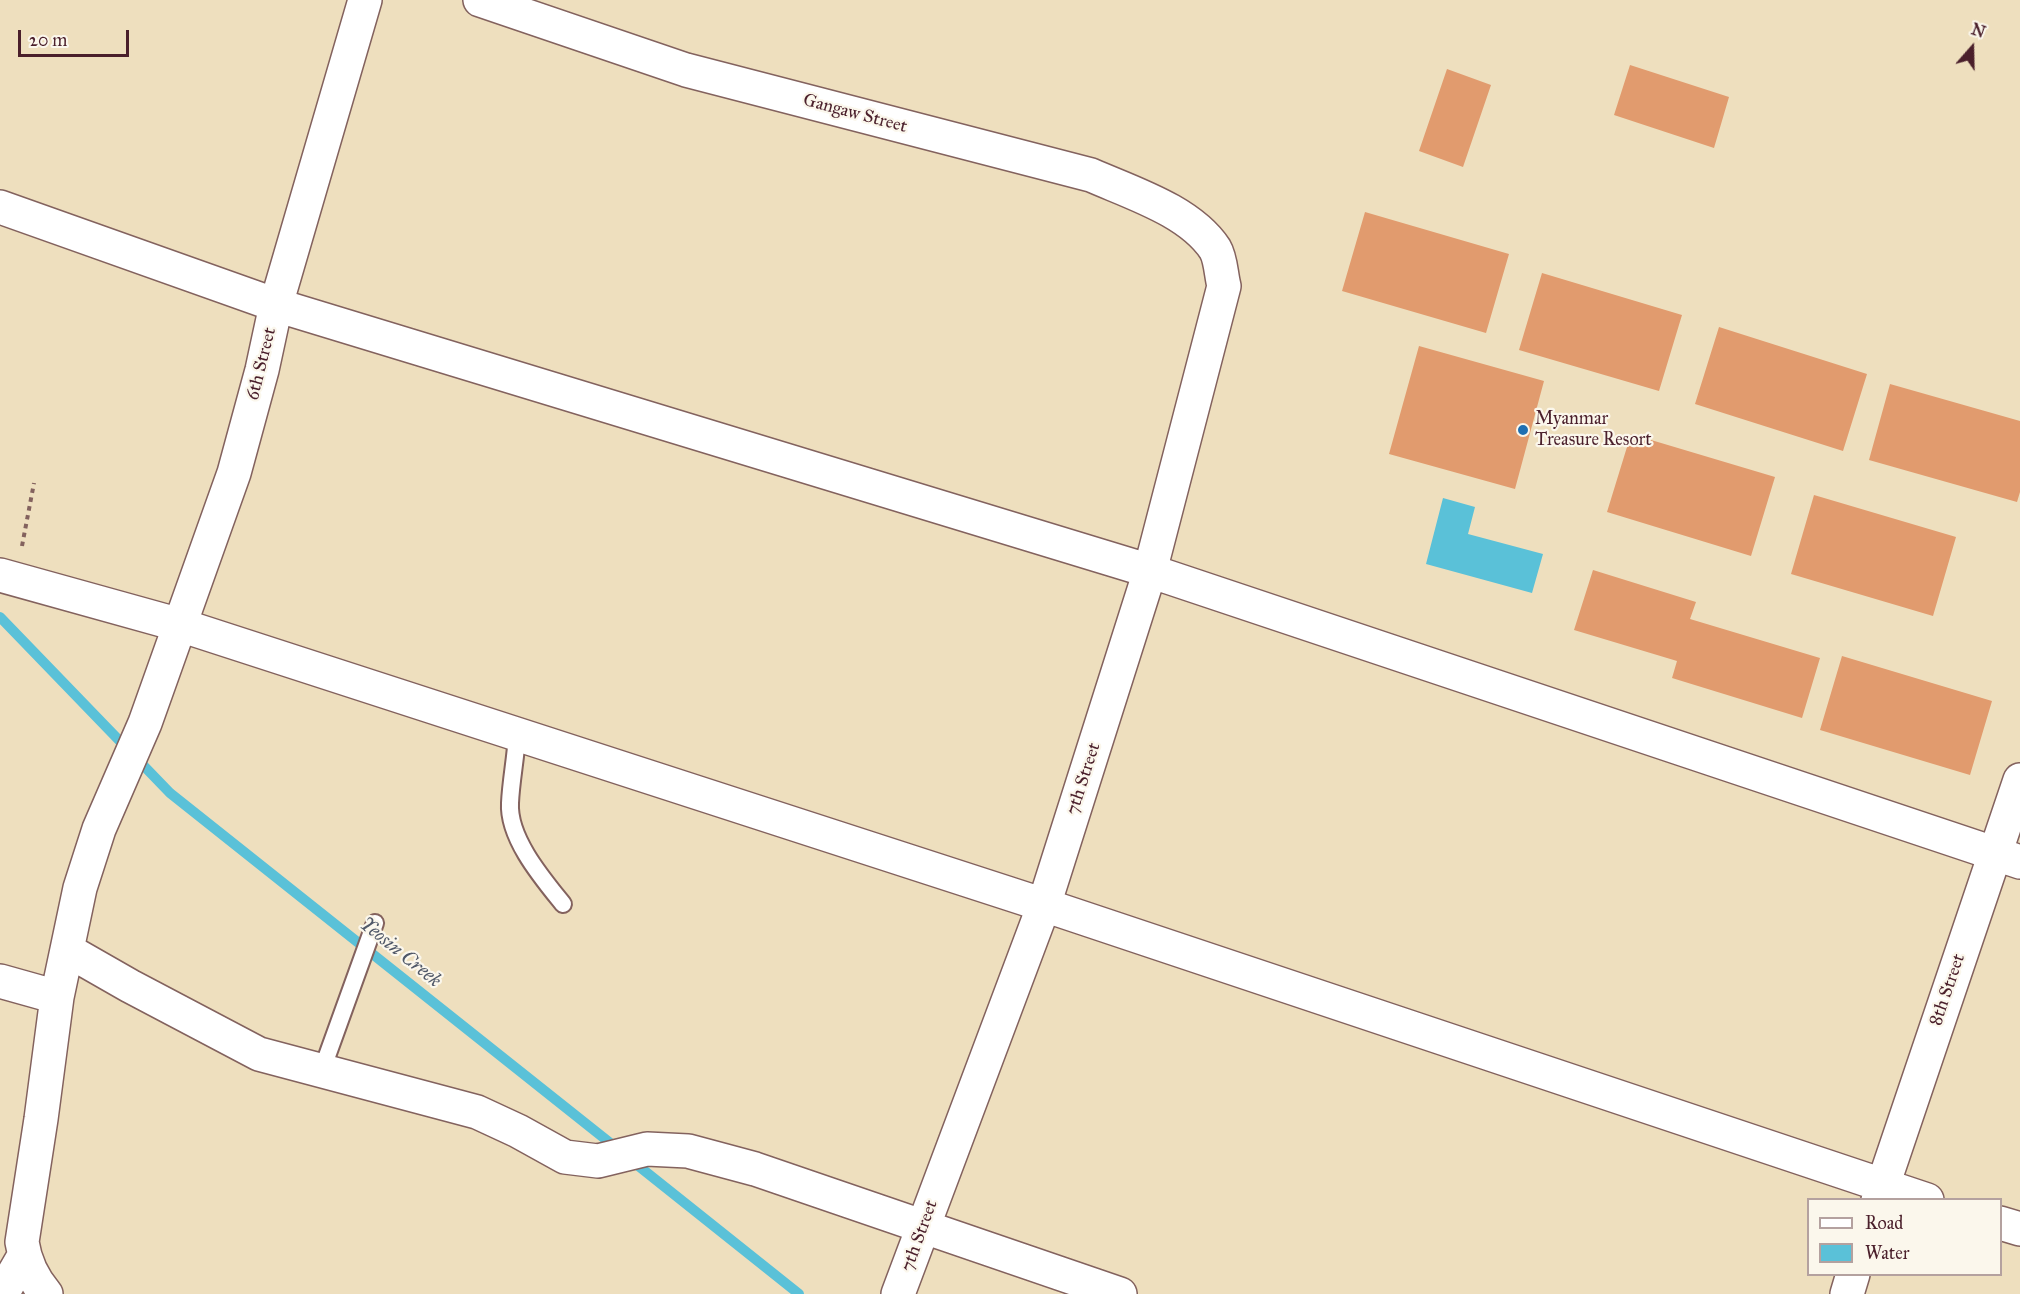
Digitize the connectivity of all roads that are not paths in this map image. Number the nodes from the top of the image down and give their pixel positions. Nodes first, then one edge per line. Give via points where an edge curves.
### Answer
1 (365, 0) edge
2 (480, 0) edge
3 (0, 207) edge
4 (1216, 251) joint
5 (276, 305) junction
6 (1150, 572) junction
7 (8, 577) edge
8 (180, 625) junction
9 (517, 734) junction
10 (2020, 780) edge
11 (2007, 858) edge
12 (563, 904) dead end
13 (1044, 905) junction
14 (373, 930) dead end
15 (67, 950) junction
16 (0, 981) edge
17 (57, 997) junction
18 (322, 1070) junction
19 (1880, 1193) edge
20 (1914, 1198) edge
21 (2002, 1223) edge
22 (923, 1227) junction
23 (2020, 1229) edge
24 (24, 1256) junction
25 (1853, 1276) edge
26 (2, 1294) edge
27 (46, 1294) edge
28 (898, 1294) edge
29 (1120, 1294) edge
30 (1847, 1294) edge

1 - 5 street, 6th Street
2 - 4 street, Gangaw Street via 686,70 1091,176 1150,200 1197,228
3 - 5 street
4 - 6 street, 7th Street via 1224,285
5 - 6 street
5 - 8 street, 6th Street via 234,473
6 - 11 street
6 - 13 street, 7th Street
7 - 8 street
8 - 9 street
8 - 15 street, 6th Street via 145,723 99,829 80,888
9 - 12 lane via 509,805 514,828 540,875
9 - 13 street
10 - 11 street, 8th Street
11 - 19 street, 8th Street
13 - 19 street
13 - 22 street, 7th Street
14 - 18 lane
15 - 17 street, 6th Street
15 - 18 street via 259,1054
16 - 17 street
17 - 24 street, 6th Street via 22,1242
18 - 22 street via 477,1112 565,1157 598,1161 647,1149 687,1151 755,1169
19 - 20 street
21 - 23 street
22 - 28 street, 7th Street
22 - 29 street
24 - 26 street
24 - 27 street
25 - 30 street

